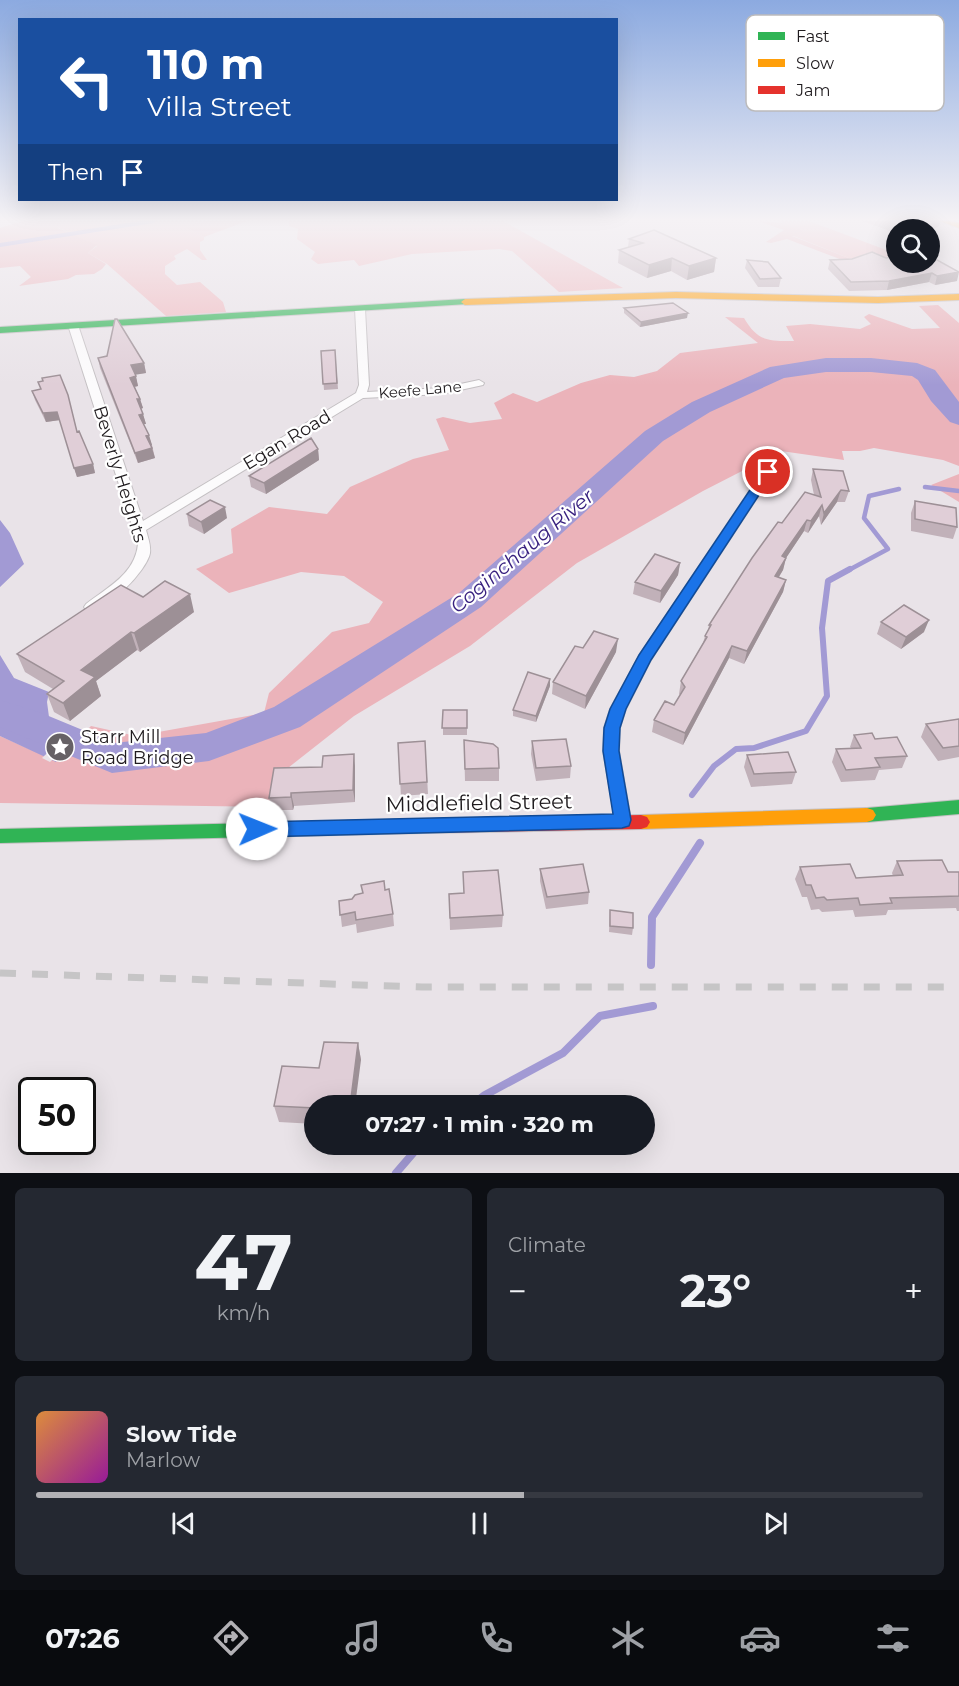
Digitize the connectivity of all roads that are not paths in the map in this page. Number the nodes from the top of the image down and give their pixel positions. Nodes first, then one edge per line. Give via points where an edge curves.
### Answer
1 (959, 297) edge
2 (360, 309) junction
3 (73, 325) junction
4 (0, 330) edge
5 (479, 383) dead end
6 (361, 395) junction
7 (768, 472) dead end
8 (139, 529) junction
9 (85, 612) edge
10 (959, 807) edge
11 (622, 820) junction
12 (0, 836) edge

1 - 2 main road via 683,294
2 - 3 main road
2 - 6 street via 364,385
3 - 4 main road
3 - 8 street, Beverly Heights
5 - 6 street, Keefe Lane via 442,391
6 - 8 street, Egan Road
7 - 11 street via 645,658 618,709 611,751
8 - 9 street, Beverly Heights via 144,555 139,567
10 - 11 main road, Middlefield Street via 842,817
11 - 12 main road, Middlefield Street

